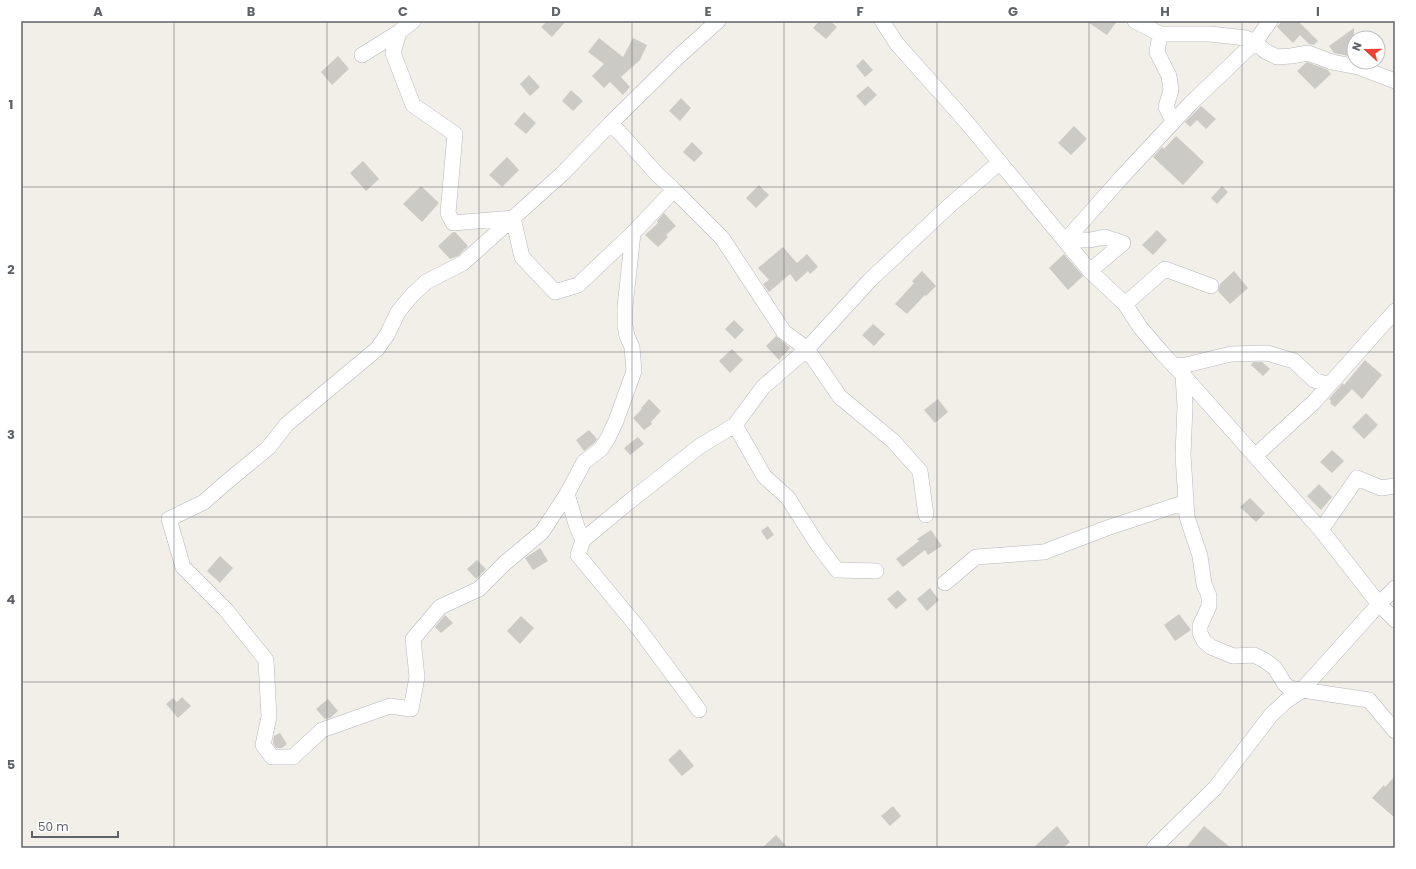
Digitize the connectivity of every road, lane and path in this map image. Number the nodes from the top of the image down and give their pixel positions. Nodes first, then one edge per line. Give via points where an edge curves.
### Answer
1 (414, 21) edge
2 (718, 21) edge
3 (882, 21) edge
4 (1135, 21) edge
5 (1270, 21) edge
6 (399, 32) junction
7 (1160, 34) junction
8 (1255, 42) junction
9 (362, 55) dead end
10 (1395, 81) edge
11 (1174, 122) junction
12 (611, 123) junction
13 (1000, 162) junction
14 (674, 190) junction
15 (513, 218) junction
16 (633, 233) junction
17 (1066, 240) junction
18 (1090, 271) junction
19 (1211, 286) dead end
20 (1125, 304) junction
21 (1395, 311) edge
22 (807, 349) junction
23 (1179, 370) junction
24 (1329, 385) junction
25 (735, 425) junction
26 (1256, 455) junction
27 (1395, 486) edge
28 (567, 494) junction
29 (1186, 502) junction
30 (926, 515) dead end
31 (1322, 530) junction
32 (583, 540) junction
33 (876, 571) dead end
34 (944, 583) dead end
35 (1395, 588) edge
36 (1379, 604) junction
37 (1395, 620) edge
38 (1301, 691) junction
39 (699, 710) dead end
40 (1395, 731) edge
41 (1154, 848) edge

1 - 6 street
2 - 12 street
3 - 13 street via 897,44
4 - 7 street
5 - 8 street
6 - 9 street
6 - 15 street via 394,53 412,105 455,134 448,213 453,223
7 - 8 street via 1231,36
7 - 11 street via 1157,52 1169,76 1171,90 1166,107
8 - 10 street via 1265,51 1278,57 1308,53
8 - 11 street
11 - 17 street
12 - 14 street
12 - 15 street via 562,174
13 - 17 street
13 - 22 street via 870,280
14 - 16 street
14 - 22 street via 722,238 784,332
15 - 16 street via 522,257 555,292 578,285
15 - 28 street via 463,263 426,282 412,295 398,312 387,335 376,349 287,424 268,448 204,502 169,519 183,567 226,610 266,660 269,717 263,745 272,757 293,757 322,730 390,706 411,709 417,677 413,639 440,606 479,589 542,532
16 - 28 street via 625,326 626,336 632,347 634,370 608,438 601,449 584,462
17 - 18 street
17 - 18 street via 1105,237 1123,243
18 - 20 street
19 - 20 street via 1165,269
20 - 23 street via 1140,327
21 - 24 street
22 - 25 street via 763,387
22 - 30 street via 840,397 893,441 920,471
23 - 24 street via 1186,365 1231,354 1267,353 1294,361 1314,380
23 - 26 street
23 - 29 street via 1185,406 1183,455
24 - 26 street
25 - 32 street via 700,446
25 - 33 street via 764,476 788,498 836,570
26 - 31 street
27 - 31 street via 1380,488 1357,478
28 - 32 street
29 - 34 street via 1044,552 976,557
29 - 38 street via 1187,517 1200,556 1204,584 1209,596 1209,606 1200,626 1204,640 1211,647 1233,656 1254,655 1264,660 1275,668 1289,688
31 - 36 street
32 - 39 street via 578,555 639,629
35 - 36 street
36 - 37 street
36 - 38 street
38 - 40 street via 1369,700
38 - 41 street via 1271,715 1215,788

